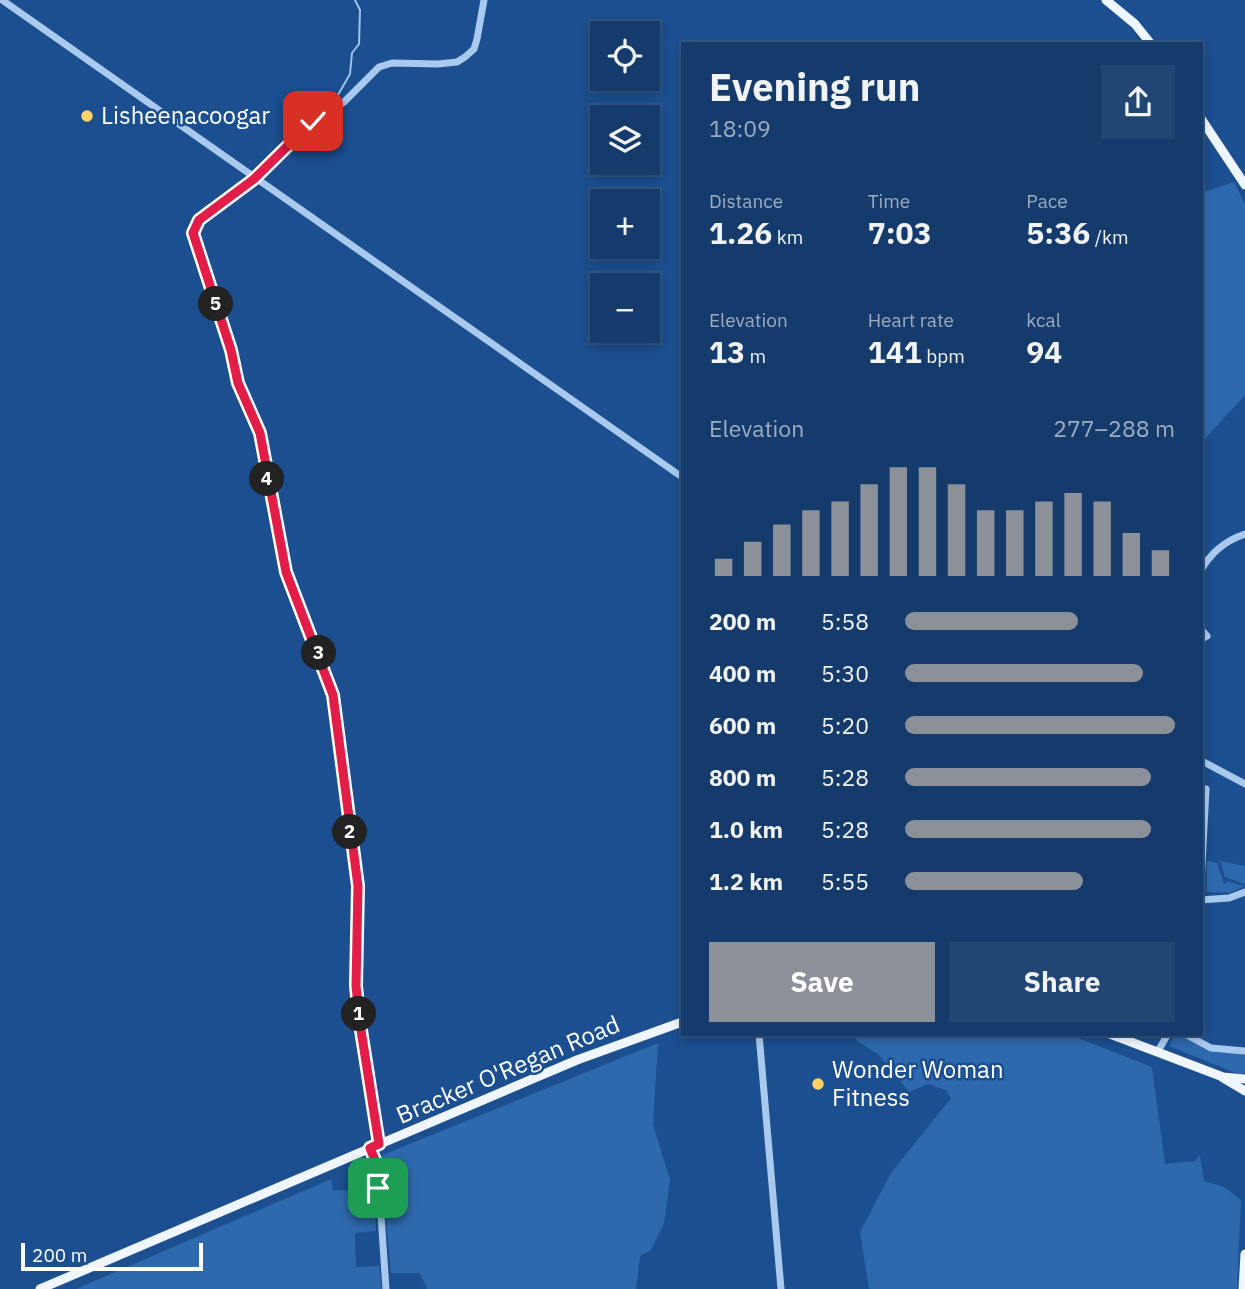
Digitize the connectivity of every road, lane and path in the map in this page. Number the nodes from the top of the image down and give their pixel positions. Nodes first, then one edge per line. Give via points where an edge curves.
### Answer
1 (2, 0) edge
2 (484, 0) edge
3 (1106, 0) edge
4 (1149, 42) edge
5 (1203, 122) edge
6 (254, 179) junction
7 (1245, 185) edge
8 (681, 476) edge
9 (1245, 534) edge
10 (1203, 566) edge
11 (1203, 762) edge
12 (1245, 784) edge
13 (1203, 789) edge
14 (1203, 828) edge
15 (1245, 892) edge
16 (1203, 901) edge
17 (681, 1022) edge
18 (759, 1036) edge
19 (1116, 1036) edge
20 (1167, 1036) edge
21 (1189, 1036) edge
22 (1158, 1051) junction
23 (1245, 1051) edge
24 (1223, 1077) junction
25 (1245, 1079) edge
26 (1245, 1091) edge
27 (374, 1146) junction
28 (1245, 1254) edge
29 (40, 1289) edge
30 (386, 1289) edge
31 (781, 1289) edge
32 (1243, 1289) edge

1 - 6 street
2 - 6 street via 474,49 465,57 438,64 384,64 313,121
3 - 4 main road
5 - 7 main road
6 - 8 street
6 - 27 street via 199,220 193,233 238,383 260,433 286,572 333,695 358,886 356,986
9 - 10 street via 1220,546
11 - 12 street
13 - 14 street
15 - 16 street
17 - 27 main road, Bracker O'Regan Road via 627,1040
18 - 31 street
19 - 22 main road
20 - 22 street
21 - 23 street via 1210,1048
22 - 24 main road
24 - 25 main road
24 - 26 main road
27 - 29 main road, Bracker O'Regan Road
27 - 30 street
28 - 32 main road

